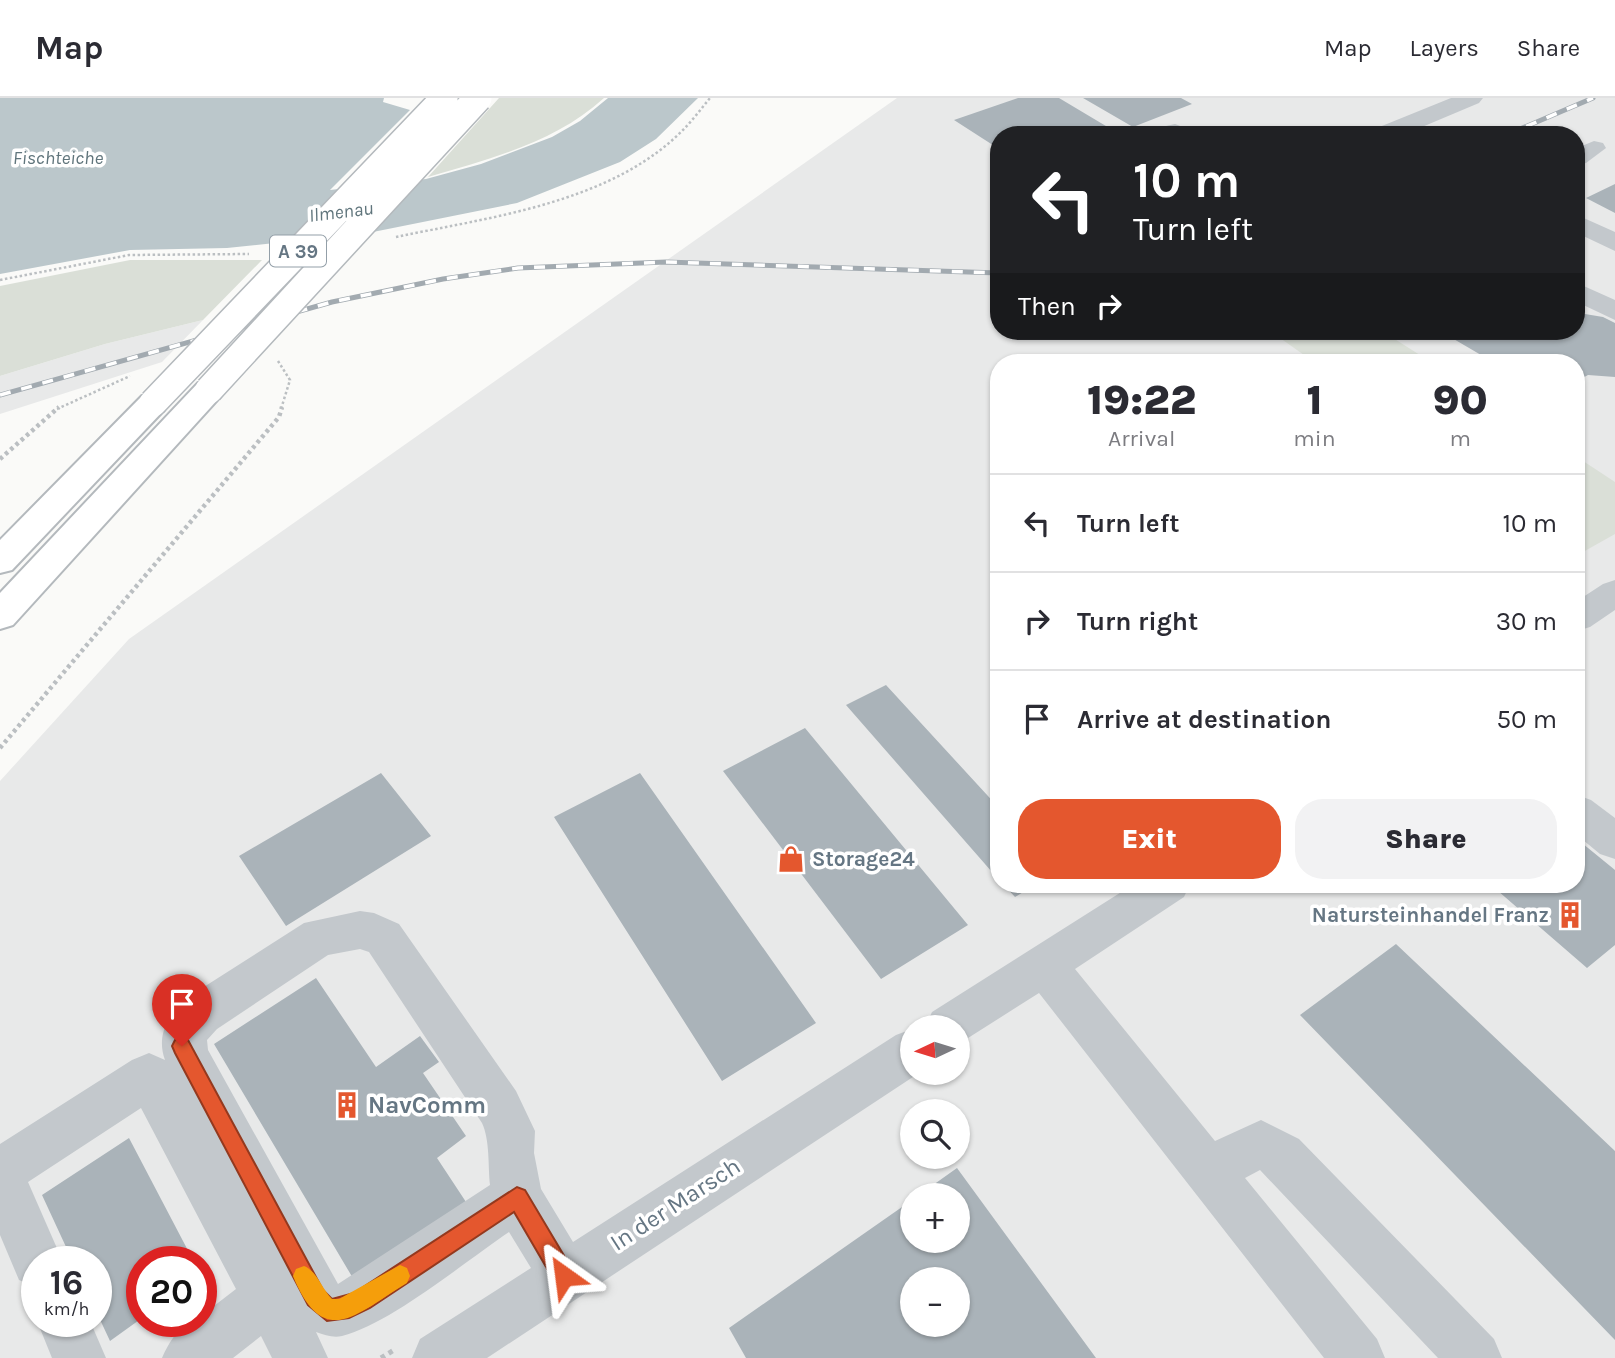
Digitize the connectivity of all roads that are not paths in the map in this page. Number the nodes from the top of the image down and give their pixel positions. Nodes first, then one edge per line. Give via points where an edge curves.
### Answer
1 (478, 98) edge
2 (1471, 98) edge
3 (444, 99) edge
4 (1403, 126) edge
5 (1585, 227) edge
6 (1615, 243) edge
7 (1585, 295) edge
8 (1615, 311) edge
9 (0, 561) edge
10 (1615, 593) edge
11 (1585, 613) edge
12 (0, 616) edge
13 (1585, 818) edge
14 (1615, 842) edge
15 (1155, 893) edge
16 (1044, 965) junction
17 (967, 1015) edge
18 (900, 1059) edge
19 (1208, 1170) junction
20 (0, 1173) edge
21 (517, 1198) junction
22 (30, 1246) edge
23 (564, 1276) junction
24 (270, 1297) junction
25 (70, 1337) edge
26 (79, 1358) edge
27 (189, 1358) edge
28 (301, 1358) edge
29 (439, 1358) edge
30 (1358, 1358) edge
31 (1475, 1358) edge

1 - 12 highway, A 39, bridge
2 - 4 street
3 - 9 highway, A 39, bridge
5 - 6 street
7 - 8 street
10 - 11 street
13 - 14 street
15 - 16 street
16 - 17 street
16 - 19 street
18 - 23 street, In der Marsch
19 - 30 street
19 - 31 street via 1261,1144 1282,1156
20 - 22 street
20 - 24 street via 149,1076
21 - 21 street via 510,1153 512,1131 384,938 374,932 319,936 185,1029 182,1046 188,1060 315,1297 327,1310 362,1301
21 - 23 street
23 - 29 street, In der Marsch
24 - 27 street
24 - 28 street
25 - 26 street

